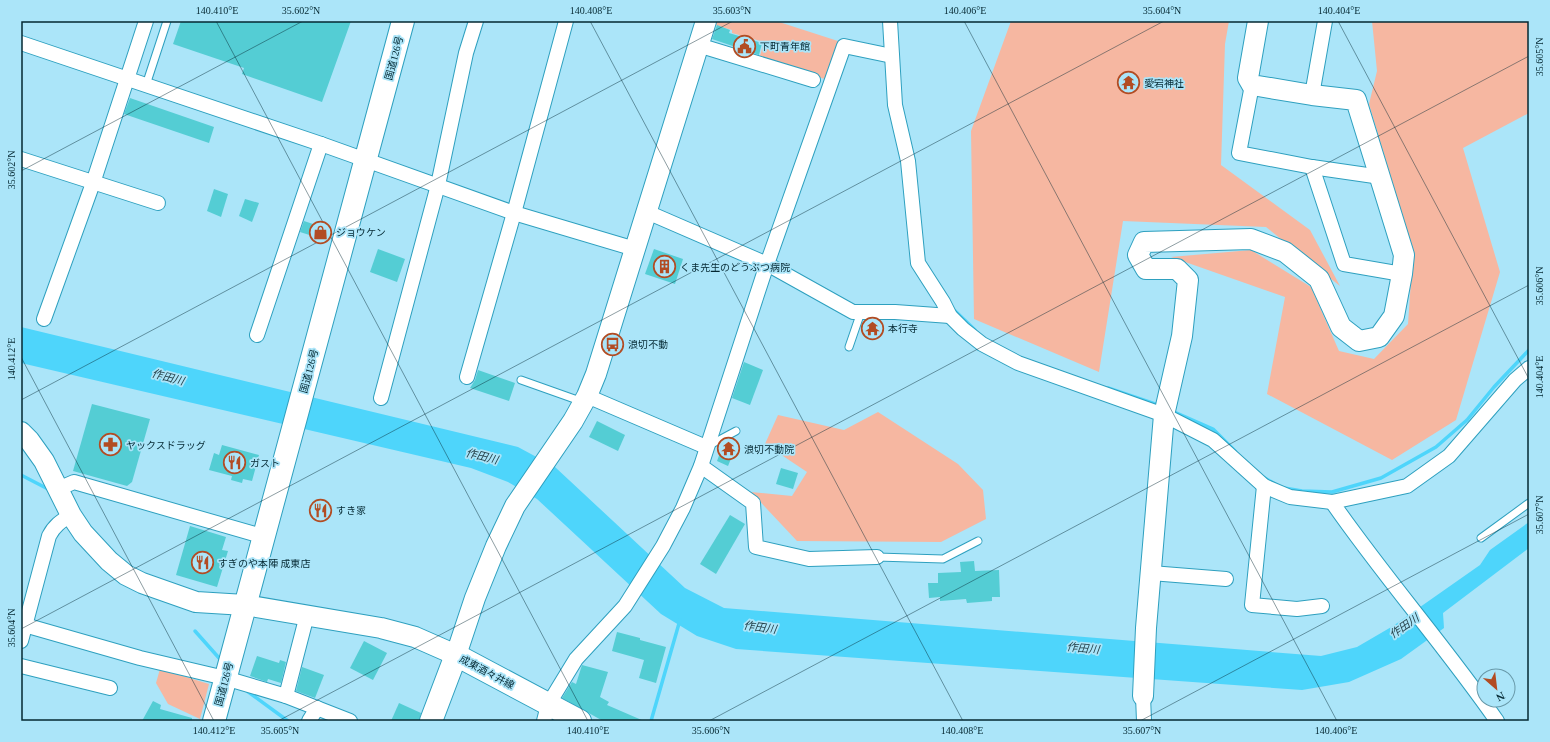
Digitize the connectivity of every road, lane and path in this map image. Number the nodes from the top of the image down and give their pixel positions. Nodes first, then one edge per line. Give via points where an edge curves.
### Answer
1 (146, 21) edge
2 (167, 21) edge
3 (403, 21) edge
4 (476, 21) edge
5 (566, 21) edge
6 (706, 21) edge
7 (890, 21) edge
8 (1258, 21) edge
9 (1325, 21) edge
10 (21, 43) edge
11 (698, 46) junction
12 (892, 56) junction
13 (127, 78) junction
14 (813, 80) dead end
15 (146, 85) junction
16 (1252, 85) junction
17 (1312, 95) junction
18 (321, 144) junction
19 (21, 159) edge
20 (367, 161) junction
21 (1312, 167) junction
22 (1381, 177) junction
23 (93, 183) junction
24 (438, 185) junction
25 (158, 203) dead end
26 (647, 212) junction
27 (514, 213) junction
28 (635, 250) junction
29 (767, 264) junction
30 (1402, 274) junction
31 (861, 312) junction
32 (950, 316) junction
33 (44, 319) dead end
34 (257, 335) dead end
35 (849, 347) dead end
36 (1529, 368) edge
37 (467, 377) dead end
38 (521, 380) dead end
39 (381, 398) dead end
40 (585, 399) junction
41 (1165, 410) junction
42 (736, 431) dead end
43 (21, 432) edge
44 (706, 447) junction
45 (700, 466) junction
46 (1264, 486) junction
47 (58, 489) junction
48 (1332, 502) junction
49 (1529, 503) edge
50 (71, 515) junction
51 (265, 537) junction
52 (1481, 538) dead end
53 (978, 541) dead end
54 (877, 557) joint
55 (1151, 573) junction
56 (1226, 579) dead end
57 (245, 605) junction
58 (1322, 606) dead end
59 (307, 615) junction
60 (23, 625) edge
61 (21, 641) edge
62 (456, 655) junction
63 (21, 666) edge
64 (226, 678) junction
65 (110, 688) dead end
66 (286, 696) junction
67 (1143, 696) joint
68 (317, 708) junction
69 (546, 713) edge
70 (214, 721) edge
71 (308, 721) edge
72 (350, 721) edge
73 (431, 721) edge
74 (580, 721) edge
75 (1144, 721) edge
76 (1497, 721) edge

1 - 13 street
2 - 15 lane
3 - 20 main road, 国道126号
4 - 24 street via 466,53
5 - 27 street
6 - 11 street
7 - 12 street
8 - 16 street via 1248,78
9 - 17 street
10 - 13 street
11 - 14 street
11 - 26 street
12 - 29 street via 844,46
12 - 32 street via 895,105 908,161 918,263
13 - 15 street
13 - 23 street
15 - 18 street
16 - 17 street
16 - 21 street via 1239,152
17 - 22 street via 1356,100
18 - 20 street
18 - 34 street
19 - 23 street
20 - 24 street
20 - 51 main road, 国道126号
21 - 22 street
21 - 30 street via 1344,264
22 - 30 street via 1404,255
23 - 25 street
23 - 33 street
24 - 27 street
24 - 39 street
26 - 28 street
26 - 29 street
27 - 28 street
27 - 37 street
28 - 40 street via 596,374
29 - 31 street via 853,312
29 - 44 street
30 - 41 street via 1394,316 1379,337 1359,341 1341,327 1319,279 1285,252 1251,239 1144,242 1138,256 1146,269 1177,270 1188,280 1182,336
31 - 32 street
31 - 35 lane
32 - 41 street via 982,344 1018,362
36 - 48 street via 1515,380 1449,456 1407,486
38 - 40 lane
40 - 44 street
40 - 62 street via 515,506 475,598
41 - 46 street via 1213,440
41 - 55 street
42 - 44 lane
43 - 47 street via 44,461
44 - 45 street
45 - 54 street via 752,503 756,547 809,559
45 - 69 street via 683,508 663,546 625,606 576,659
46 - 48 street via 1290,497
46 - 58 street via 1252,606 1297,609
47 - 50 street
47 - 51 street via 74,482
48 - 76 street
49 - 52 lane
50 - 57 street via 83,533 126,575 196,602
50 - 60 street via 59,522 49,536
51 - 57 main road, 国道126号
53 - 54 lane via 943,559
55 - 56 street
55 - 67 street
57 - 59 street
57 - 64 main road, 国道126号
59 - 62 street via 381,628 415,637
59 - 66 street
60 - 61 street
60 - 64 street via 140,658
62 - 69 main road, 成東酒々井線
62 - 73 main road, 成東酒々井線
63 - 65 street
64 - 66 street
64 - 70 main road, 国道126号
66 - 68 street
67 - 75 street
68 - 71 street
68 - 72 street
69 - 74 main road, 成東酒々井線

